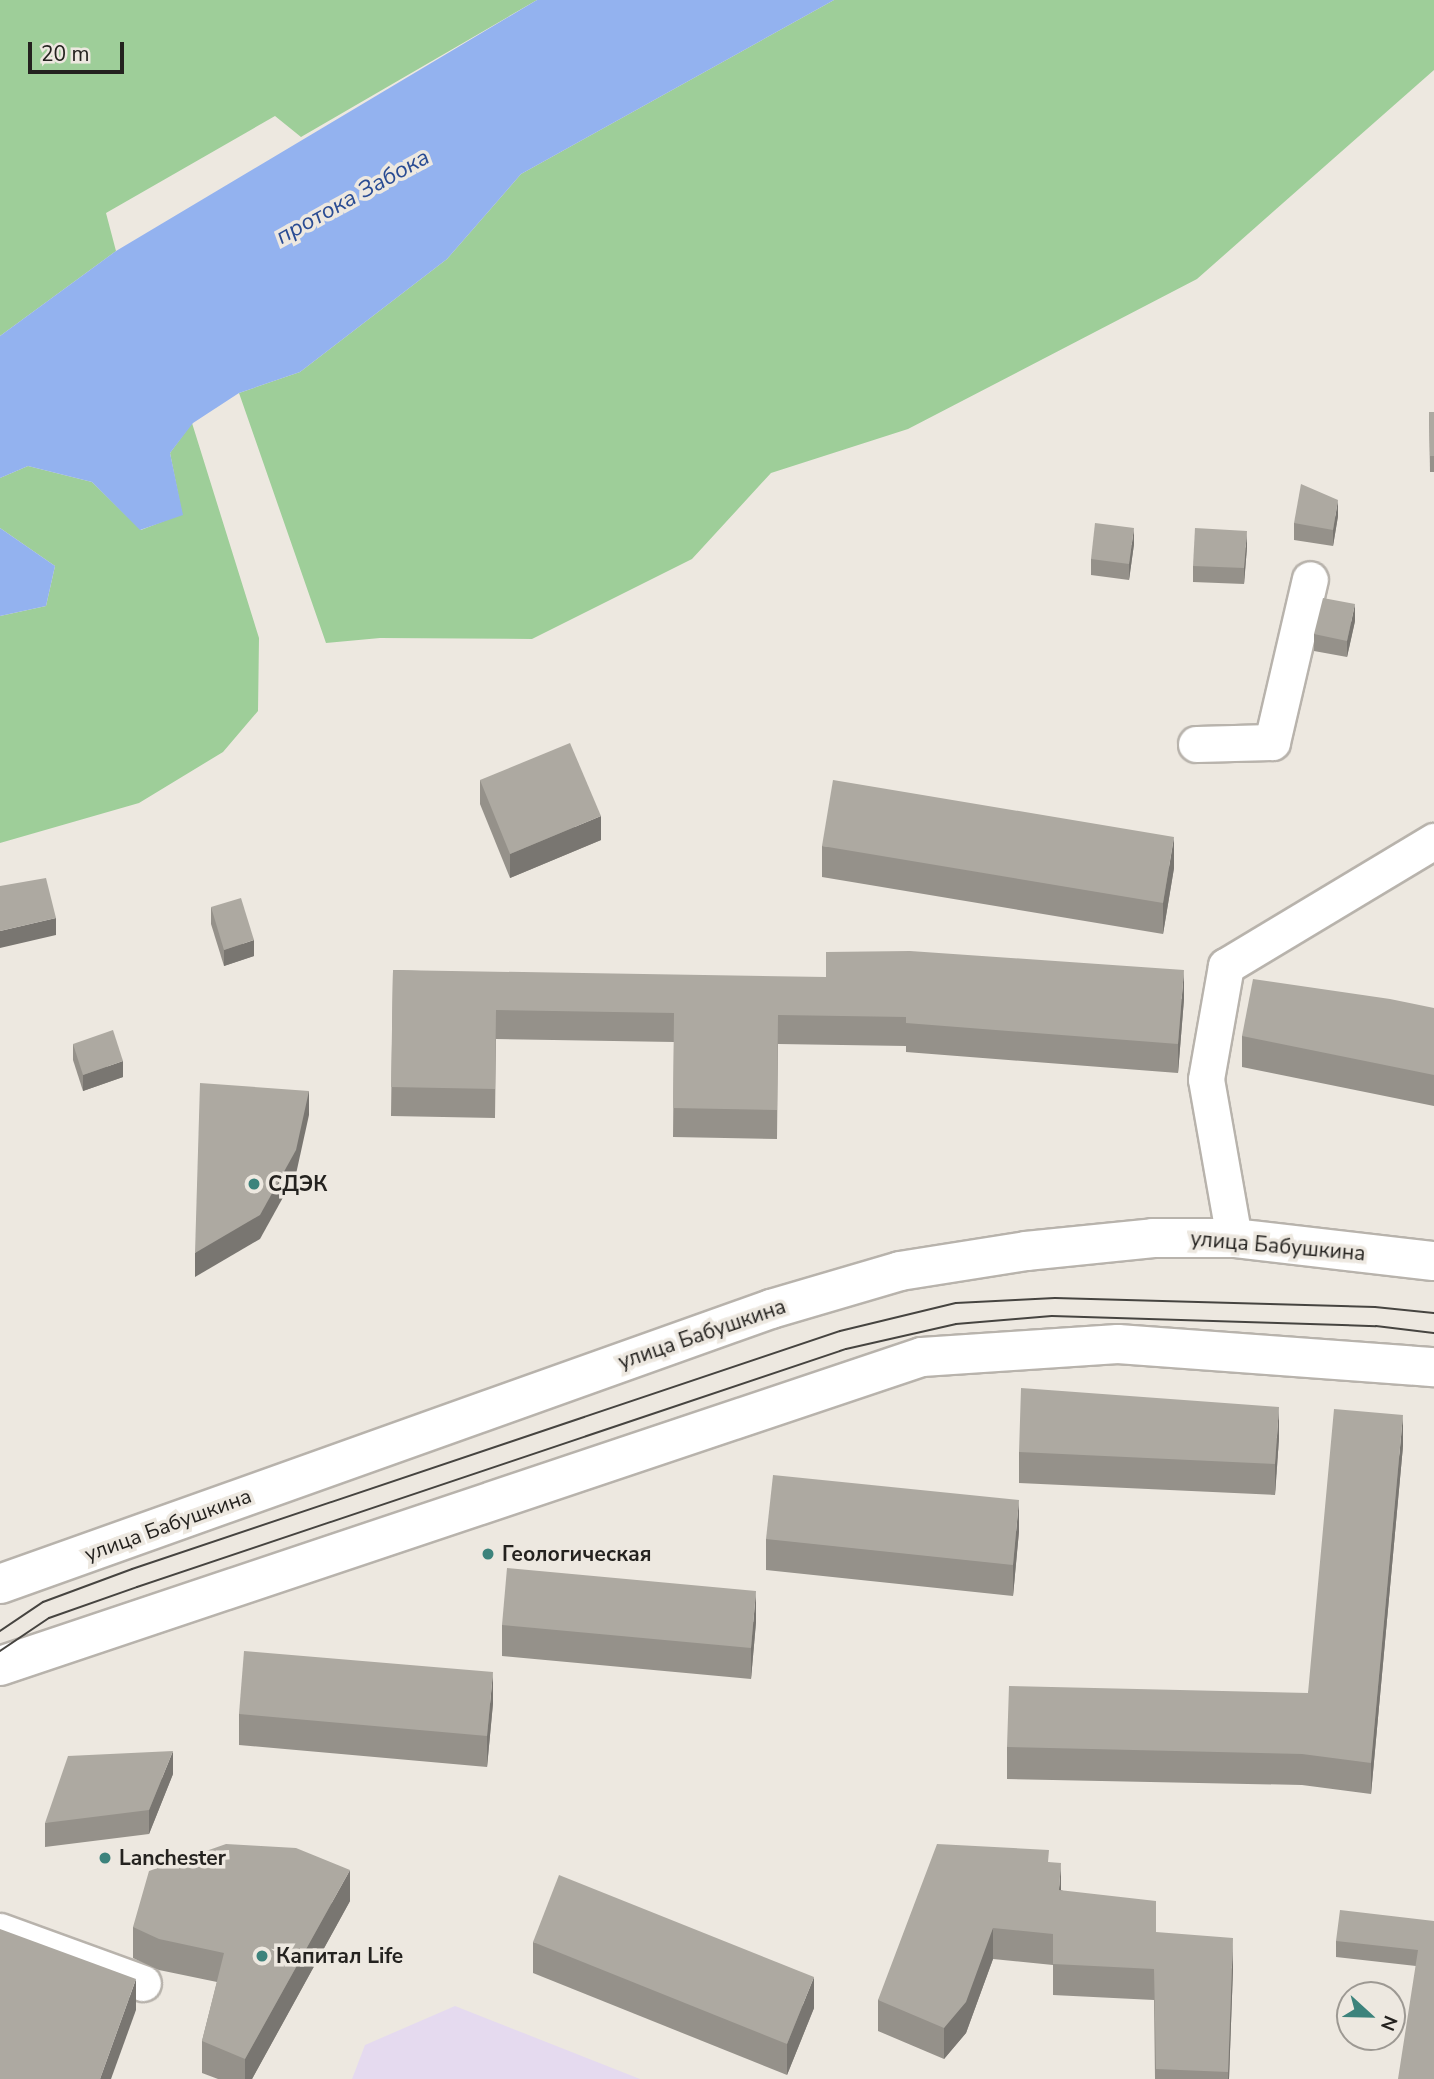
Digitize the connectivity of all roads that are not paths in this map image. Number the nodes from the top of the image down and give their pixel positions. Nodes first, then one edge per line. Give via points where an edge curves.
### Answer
1 (1310, 579) dead end
2 (1196, 744) dead end
3 (1434, 841) edge
4 (1234, 1238) junction
5 (1434, 1261) edge
6 (1434, 1367) edge
7 (41, 1570) junction
8 (0, 1584) edge
9 (0, 1601) edge
10 (65, 1648) junction
11 (0, 1667) edge
12 (0, 1691) edge
13 (0, 1931) edge
14 (143, 1983) dead end

1 - 2 street via 1272,742
3 - 4 street via 1226,966 1237,986 1206,1079
4 - 5 main road, улица Бабушкина
4 - 7 main road, улица Бабушкина via 1153,1238 1026,1251 900,1271 772,1309
6 - 10 main road via 1118,1344 922,1357
7 - 8 main road, улица Бабушкина
7 - 9 main road
10 - 11 main road
10 - 12 main road
13 - 14 street

